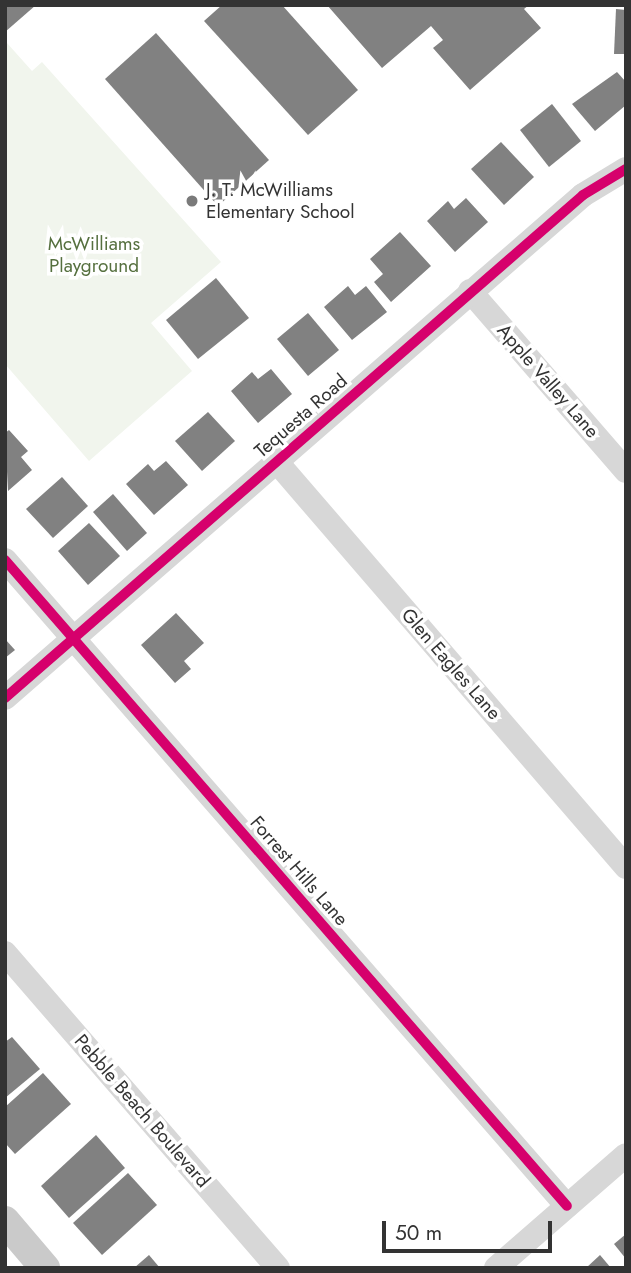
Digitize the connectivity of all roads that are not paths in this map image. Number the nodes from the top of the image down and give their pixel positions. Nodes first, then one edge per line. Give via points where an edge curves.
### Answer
1 (626, 169) edge
2 (470, 291) junction
3 (276, 461) junction
4 (626, 471) edge
5 (5, 560) edge
6 (74, 638) junction
7 (5, 698) edge
8 (626, 867) edge
9 (5, 953) edge
10 (626, 1155) edge
11 (567, 1206) junction
12 (5, 1222) edge
13 (45, 1268) edge
14 (278, 1268) edge
15 (496, 1268) edge

1 - 2 street, Tequesta Road via 583,195
2 - 3 street, Tequesta Road
2 - 4 street, Apple Valley Lane
3 - 6 street, Tequesta Road
3 - 8 street, Glen Eagles Lane
5 - 6 street, Forrest Hills Lane
6 - 7 street, Tequesta Road
6 - 11 street, Forrest Hills Lane
9 - 14 street, Pebble Beach Boulevard
10 - 11 street
11 - 15 street
12 - 13 main road

